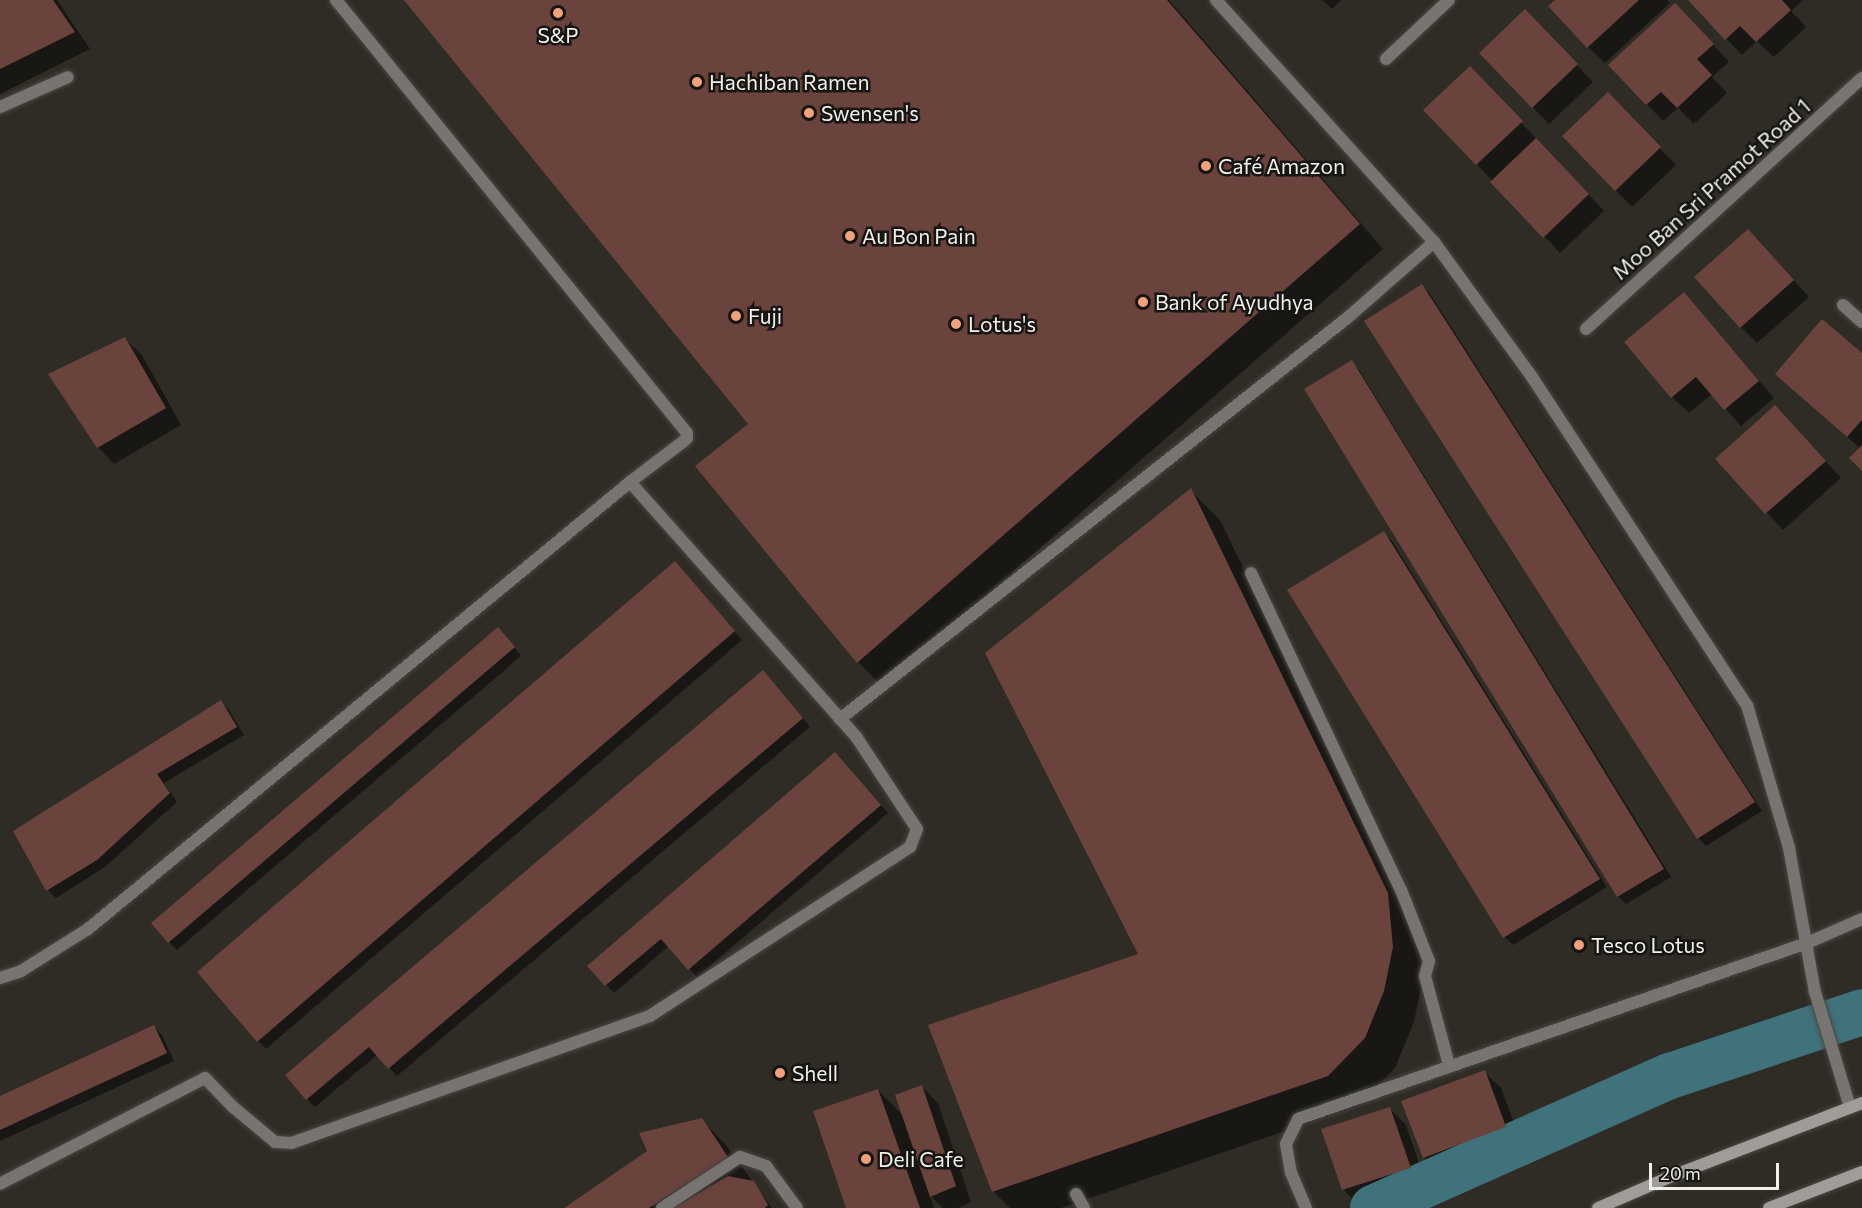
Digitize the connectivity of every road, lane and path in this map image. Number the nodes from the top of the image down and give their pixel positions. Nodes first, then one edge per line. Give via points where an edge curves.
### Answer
1 (336, 0) edge
2 (1216, 0) edge
3 (1449, 0) edge
4 (1386, 59) dead end
5 (68, 77) dead end
6 (1862, 78) edge
7 (0, 107) edge
8 (1434, 243) junction
9 (1843, 305) dead end
10 (1862, 322) edge
11 (1586, 329) dead end
12 (630, 482) junction
13 (1251, 573) dead end
14 (840, 718) junction
15 (1862, 919) edge
16 (1807, 943) junction
17 (0, 978) edge
18 (1449, 1065) junction
19 (1856, 1105) edge
20 (1862, 1172) edge
21 (0, 1184) edge
22 (1077, 1194) dead end
23 (662, 1208) edge
24 (796, 1208) edge
25 (1084, 1208) edge
26 (1306, 1208) edge
27 (1598, 1208) edge
28 (1769, 1208) edge

1 - 12 street via 687,433 684,441
2 - 8 street
3 - 4 street
5 - 7 street
6 - 11 street, Moo Ban Sri Pramot Road 1
8 - 14 street via 1346,319
8 - 16 street via 1532,377 1747,705 1789,848
9 - 10 street
12 - 14 street
12 - 17 street via 88,929 21,971
13 - 18 street via 1401,890 1429,961 1425,976
14 - 21 street via 917,829 910,847 650,1016 292,1143 275,1142 205,1078
15 - 16 street
16 - 18 street
16 - 19 street via 1815,992 1836,1066
18 - 26 street via 1299,1119 1286,1143 1291,1173
19 - 27 main road
20 - 28 main road
22 - 25 street
23 - 24 street via 740,1157 766,1166

